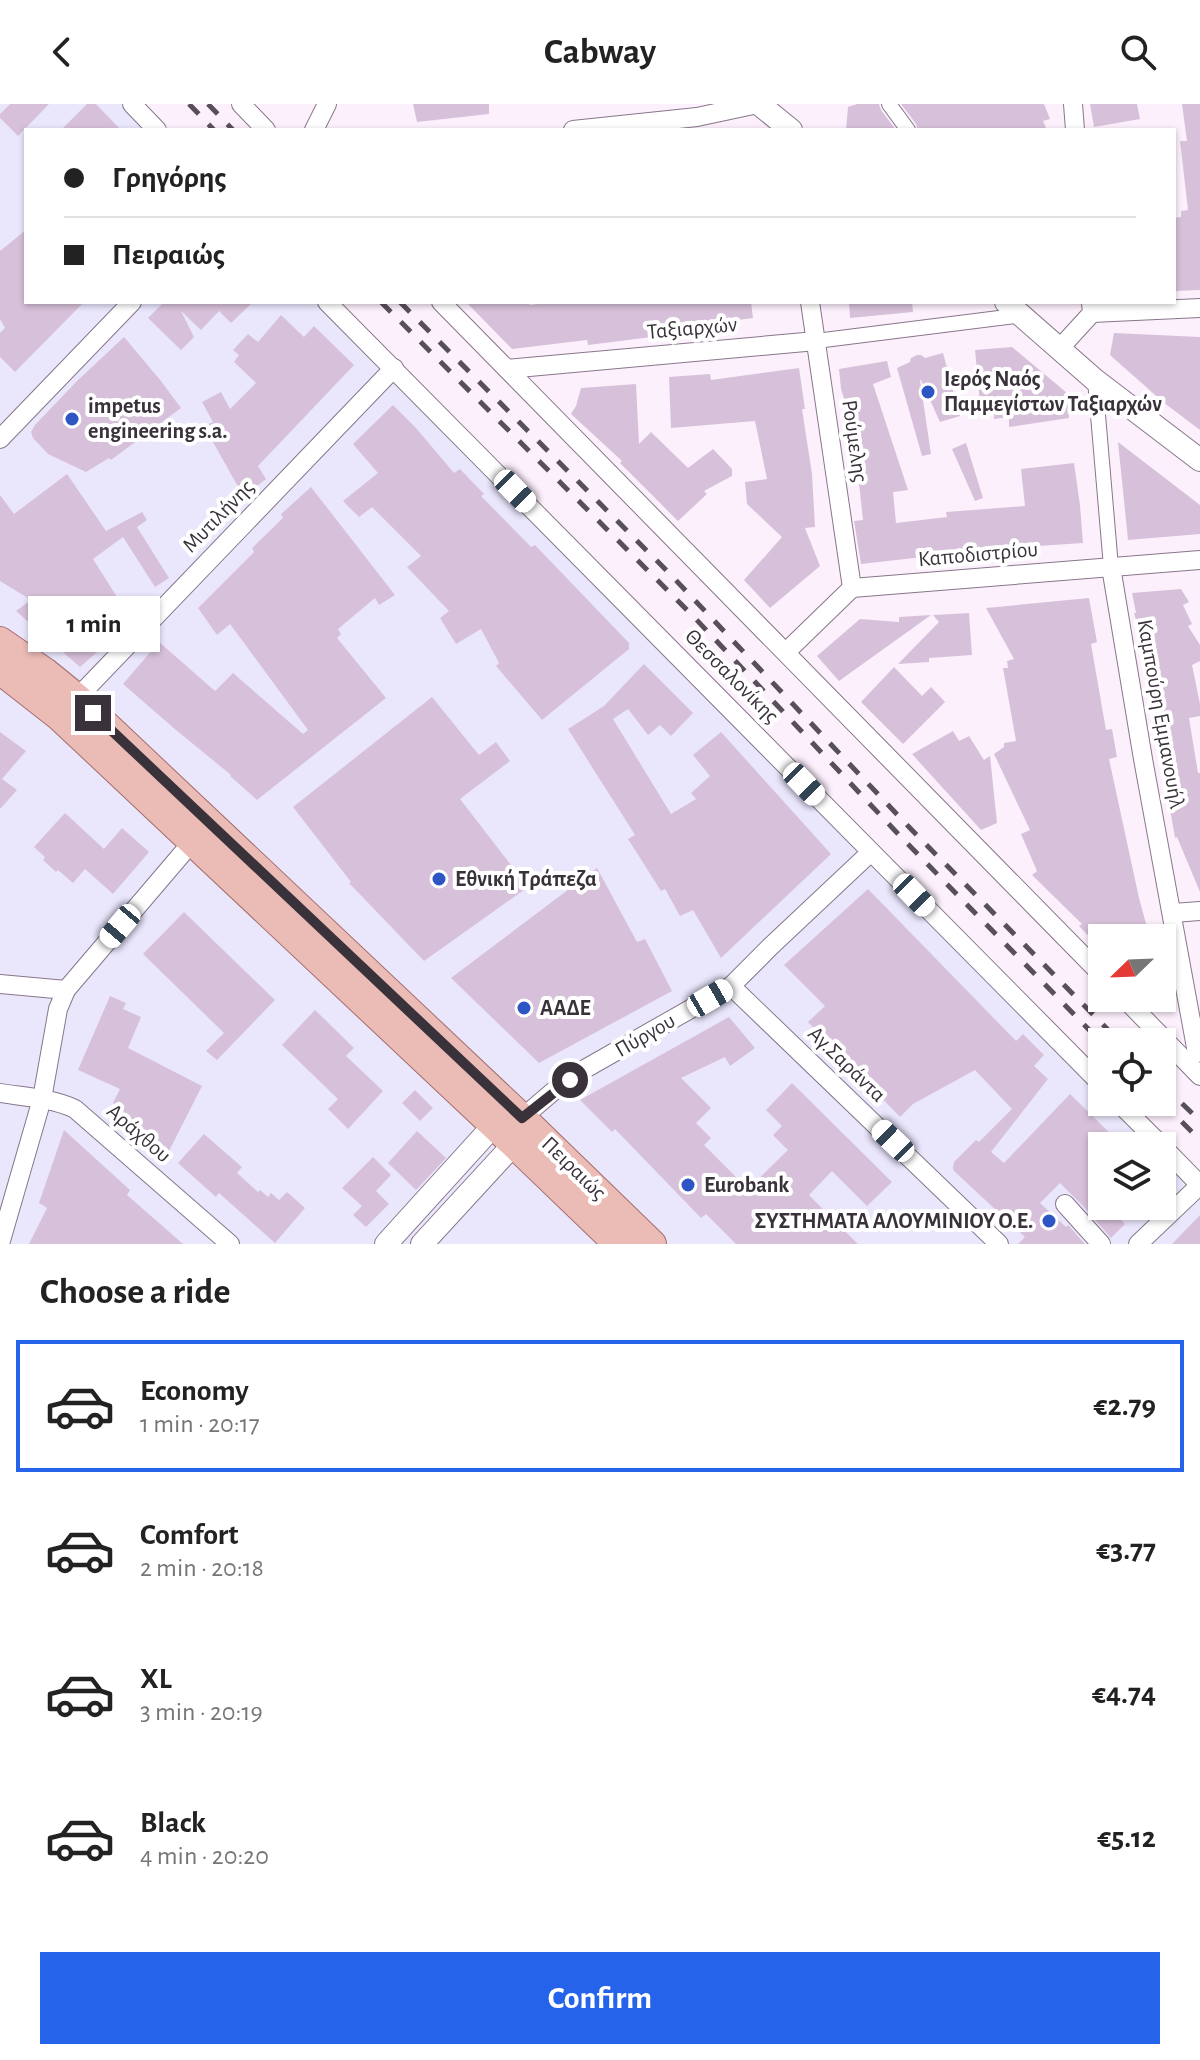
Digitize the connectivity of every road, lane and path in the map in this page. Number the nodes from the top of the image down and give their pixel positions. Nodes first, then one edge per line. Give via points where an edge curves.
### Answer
1 (132, 104) edge
2 (241, 104) edge
3 (327, 104) edge
4 (759, 104) edge
5 (889, 104) edge
6 (1073, 104) edge
7 (155, 128) edge
8 (264, 128) edge
9 (315, 128) edge
10 (592, 128) edge
11 (789, 128) edge
12 (907, 128) edge
13 (1075, 128) edge
14 (130, 304) edge
15 (329, 304) edge
16 (443, 304) edge
17 (810, 304) edge
18 (1091, 307) edge
19 (1200, 308) edge
20 (1015, 309) edge
21 (816, 341) junction
22 (1060, 348) junction
23 (394, 368) junction
24 (507, 369) junction
25 (1095, 380) junction
26 (0, 439) edge
27 (1200, 460) edge
28 (1200, 560) edge
29 (1111, 567) junction
30 (852, 588) junction
31 (5, 650) edge
32 (786, 652) junction
33 (77, 698) junction
34 (193, 841) junction
35 (871, 852) junction
36 (1200, 911) edge
37 (1173, 913) junction
38 (1088, 961) edge
39 (0, 984) edge
40 (731, 986) junction
41 (66, 990) junction
42 (1141, 1012) edge
43 (1192, 1054) edge
44 (1088, 1071) edge
45 (1200, 1076) edge
46 (0, 1093) edge
47 (42, 1099) junction
48 (1132, 1116) edge
49 (510, 1129) junction
50 (1148, 1132) edge
51 (1176, 1160) edge
52 (1200, 1185) edge
53 (1065, 1204) dead end
54 (0, 1244) edge
55 (230, 1244) edge
56 (386, 1244) edge
57 (422, 1244) edge
58 (618, 1244) edge
59 (652, 1244) edge
60 (999, 1244) edge
61 (1101, 1244) edge
62 (1138, 1244) edge

1 - 7 street
2 - 8 street
3 - 9 street
4 - 10 street via 697,117
4 - 11 street
5 - 12 street
6 - 13 street
14 - 26 street
15 - 23 street, Θεσσαλονίκης
16 - 24 street
17 - 21 street, Ρούμελης
18 - 19 street
18 - 22 street
20 - 21 street, Ταξιαρχών
20 - 22 street
21 - 24 street, Ταξιαρχών
21 - 30 street, Ρούμελης
22 - 25 street
23 - 33 street, Μυτιλήνης
23 - 35 street, Θεσσαλονίκης
24 - 32 street
25 - 27 street
25 - 29 street, Καμπούρη Εμμανουήλ
28 - 29 street, Καποδιστρίου
29 - 30 street, Καποδιστρίου
29 - 37 street, Καμπούρη Εμμανουήλ
30 - 32 street
31 - 33 main road, Πειραιώς
31 - 34 main road, Πειραιώς via 60,717
32 - 38 street
33 - 49 main road, Πειραιώς
34 - 41 street
34 - 49 main road, Πειραιώς
35 - 40 street, Πύργου
35 - 44 street, Θεσσαλονίκης
36 - 37 street
37 - 43 street, Καμπούρη Εμμανουήλ
39 - 41 street
40 - 49 street, Πύργου via 583,1070
40 - 60 street, Αγ.Σαράντα
41 - 47 street
42 - 43 street
43 - 45 street
46 - 47 street, Αράχθου
47 - 54 street
47 - 55 street, Αράχθου via 75,1109
48 - 50 street
49 - 56 street, Πύργου
49 - 57 street, Πύργου
49 - 58 main road, Πειραιώς
49 - 59 main road, Πειραιώς
51 - 52 street
52 - 62 street
53 - 61 street

